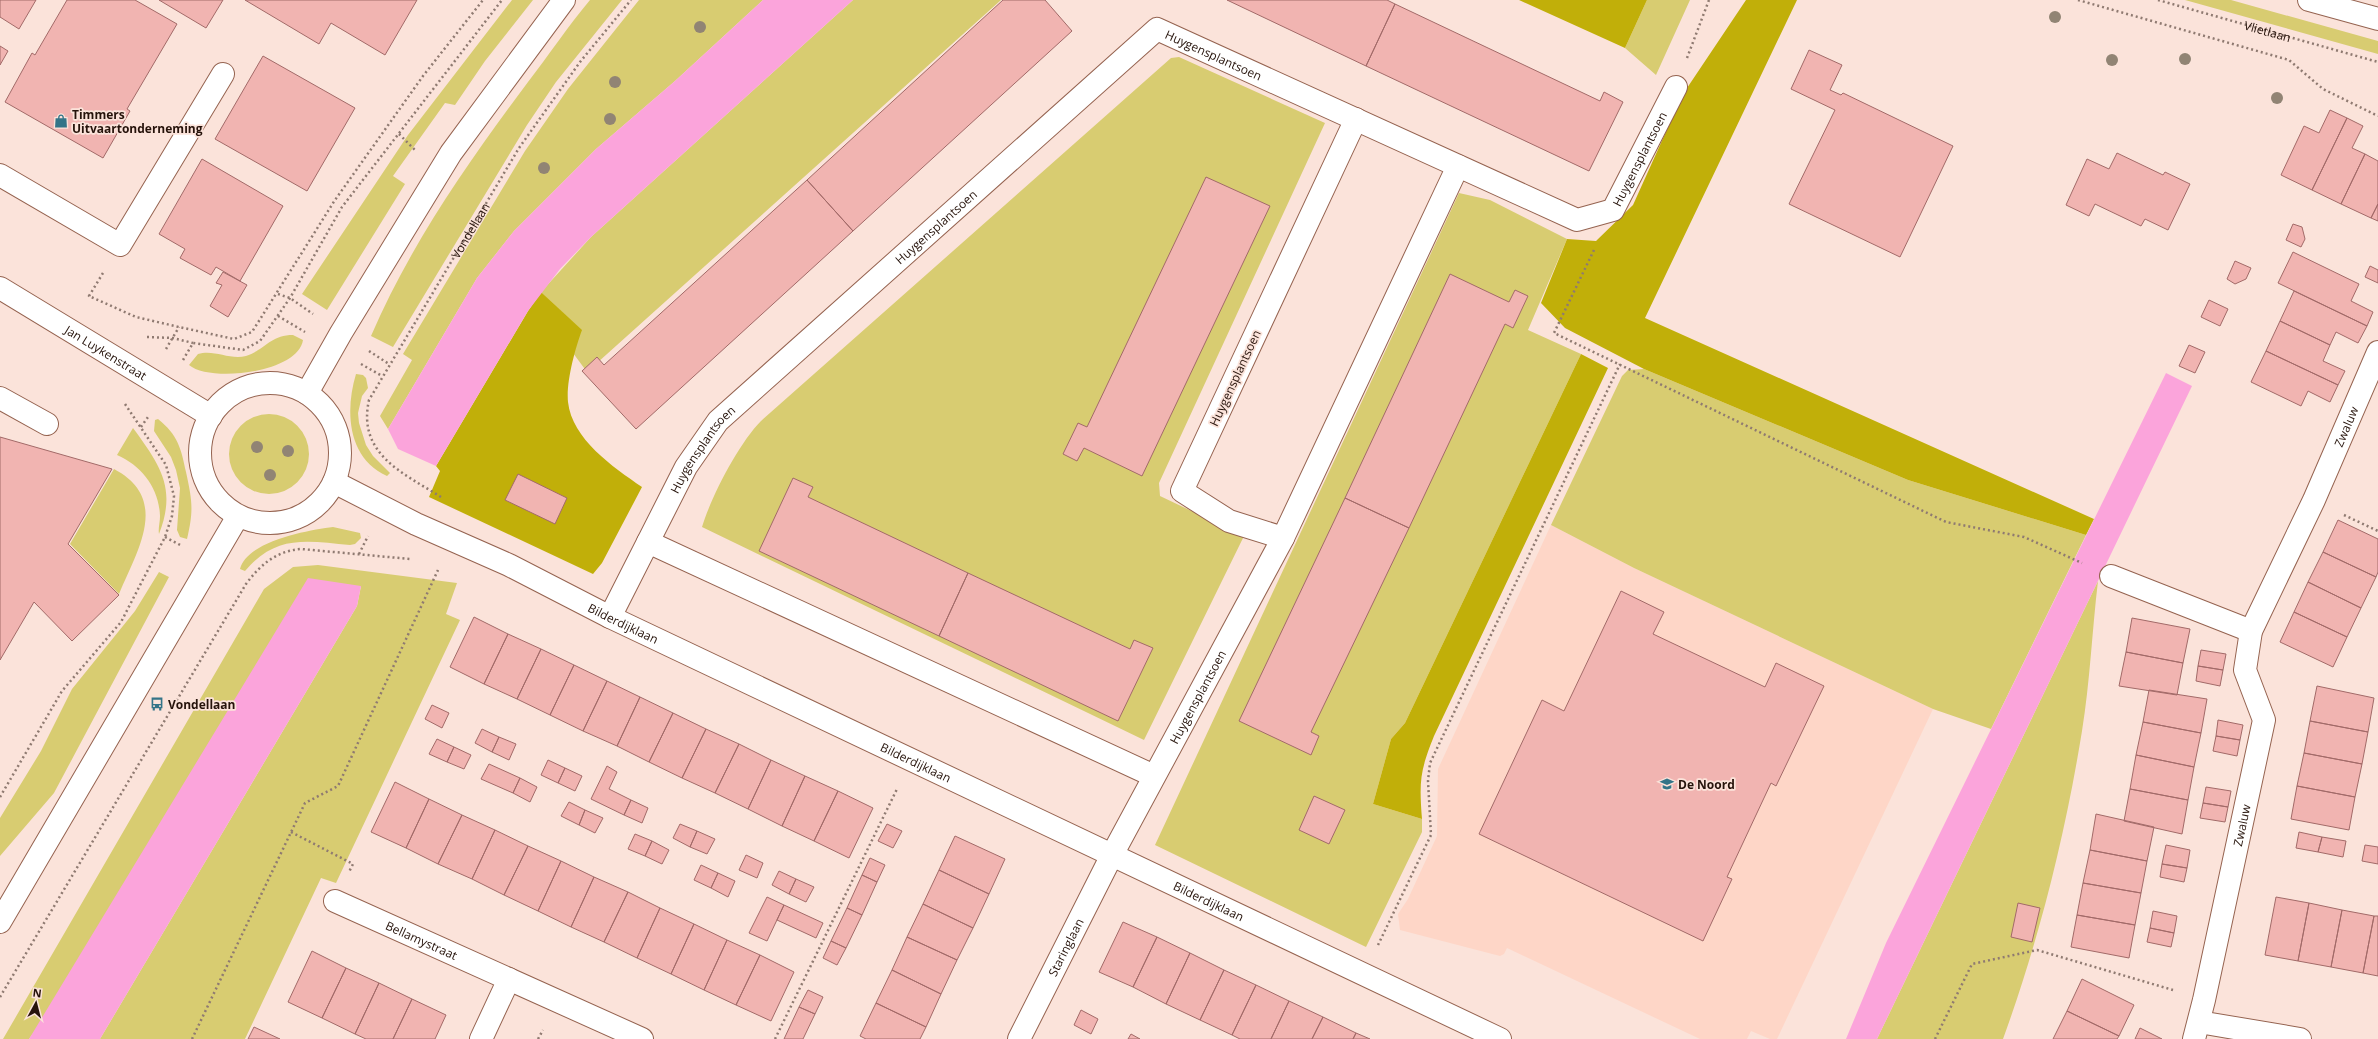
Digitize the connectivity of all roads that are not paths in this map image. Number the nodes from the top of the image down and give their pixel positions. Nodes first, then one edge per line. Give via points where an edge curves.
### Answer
1 (564, 0) edge
2 (2309, 0) edge
3 (2378, 19) edge
4 (223, 74) dead end
5 (1676, 87) road end
6 (1356, 119) junction
7 (1458, 166) junction
8 (0, 175) edge
9 (0, 288) edge
10 (2378, 352) edge
11 (307, 393) junction
12 (0, 398) edge
13 (212, 416) junction
14 (47, 424) dead end
15 (334, 482) junction
16 (238, 516) junction
17 (1283, 538) junction
18 (648, 542) junction
19 (2111, 576) road end
20 (610, 617) junction
21 (2251, 631) junction
22 (1154, 776) junction
23 (1112, 854) junction
24 (335, 901) road end
25 (0, 922) edge
26 (509, 979) junction
27 (2197, 1030) edge
28 (481, 1039) edge
29 (642, 1039) edge
30 (1019, 1039) edge
31 (1500, 1039) edge
32 (2300, 1039) edge

1 - 11 street via 451,153
2 - 3 street
4 - 8 street via 120,245
5 - 7 street, Huygensplantsoen via 1613,210 1578,220
6 - 7 street, Huygensplantsoen
6 - 17 street, Huygensplantsoen via 1182,491 1229,521
6 - 18 street, Huygensplantsoen via 1158,29 718,421 686,467
7 - 17 street, Huygensplantsoen
9 - 13 street, Jan Luykenstraat
10 - 21 street, Zwaluw via 2318,491
11 - 13 street via 281,384 254,384 229,395
11 - 15 street via 326,411 338,435 340,461
12 - 14 street
13 - 16 street via 201,436 199,460 205,483 219,502
15 - 16 street via 319,504 302,516 281,523 259,523
15 - 20 street, Bilderdijklaan via 416,524 509,564
16 - 25 street
17 - 22 street, Huygensplantsoen
18 - 20 street, Huygensplantsoen
18 - 22 street
19 - 21 street
20 - 23 street, Bilderdijklaan
21 - 27 street, Zwaluw via 2245,670 2264,720
22 - 23 street, Huygensplantsoen
23 - 30 street, Staringlaan
23 - 31 street, Bilderdijklaan
24 - 26 street, Bellamystraat
26 - 28 street
26 - 29 street, Bellamystraat
27 - 32 street, Zwaluw

